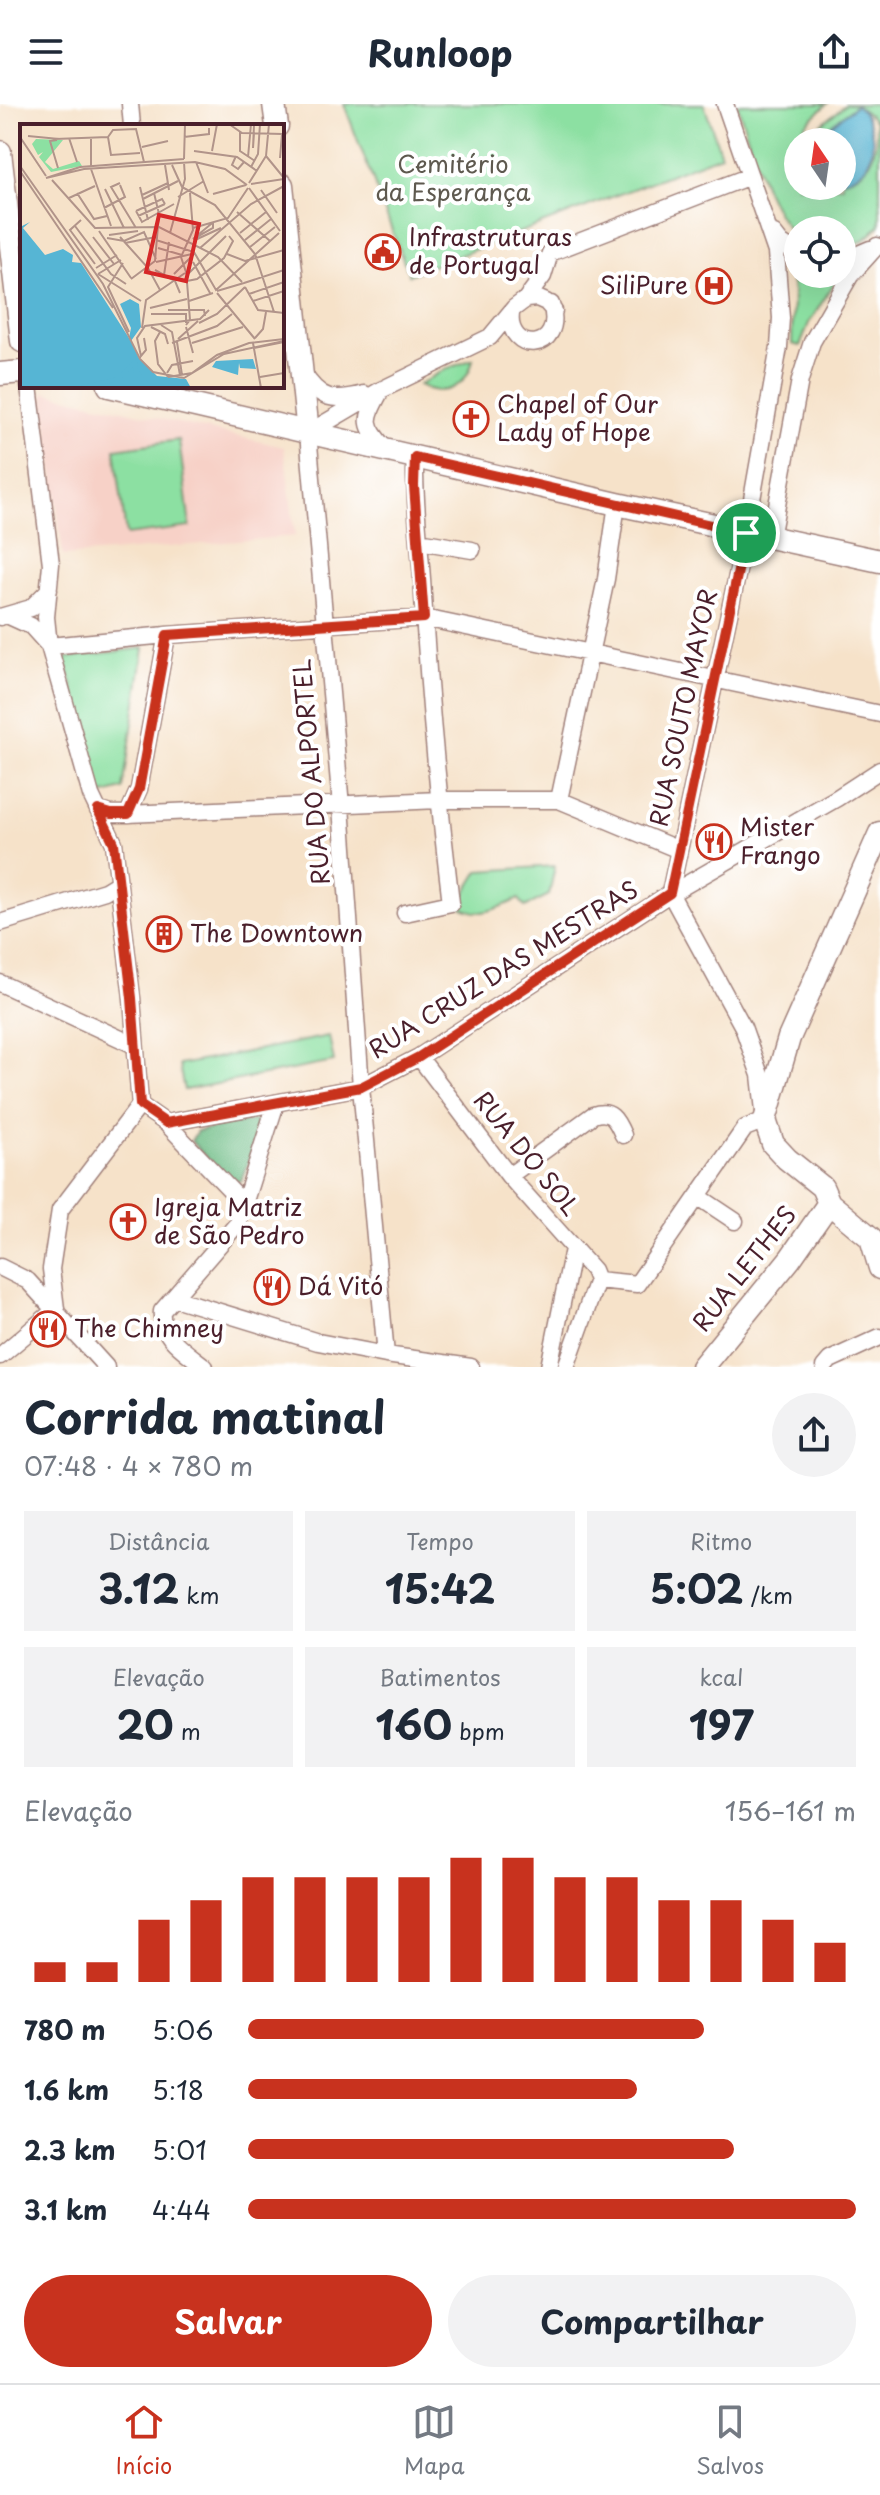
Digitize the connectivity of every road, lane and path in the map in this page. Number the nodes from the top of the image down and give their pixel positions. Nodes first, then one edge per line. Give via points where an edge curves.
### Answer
1 (130, 104) edge
2 (274, 104) edge
3 (725, 104) edge
4 (132, 124) edge
5 (277, 124) edge
6 (0, 152) edge
7 (750, 176) junction
8 (284, 211) edge
9 (768, 226) junction
10 (784, 245) edge
11 (879, 245) edge
12 (856, 255) edge
13 (543, 276) junction
14 (526, 299) junction
15 (554, 311) junction
16 (511, 313) junction
17 (20, 324) edge
18 (490, 337) junction
19 (531, 343) junction
20 (301, 371) junction
21 (20, 372) edge
22 (0, 374) edge
23 (29, 388) edge
24 (127, 388) edge
25 (381, 390) junction
26 (155, 391) edge
27 (308, 433) junction
28 (386, 450) junction
29 (415, 457) junction
30 (617, 504) junction
31 (746, 533) junction
32 (771, 538) junction
33 (419, 541) junction
34 (472, 550) dead end
35 (880, 561) edge
36 (49, 590) junction
37 (4, 617) edge
38 (424, 618) junction
39 (326, 624) junction
40 (167, 635) junction
41 (49, 646) junction
42 (591, 651) junction
43 (716, 678) junction
44 (880, 714) edge
45 (876, 780) edge
46 (439, 800) junction
47 (559, 800) junction
48 (341, 806) junction
49 (98, 810) junction
50 (128, 814) junction
51 (880, 833) edge
52 (679, 850) junction
53 (118, 883) junction
54 (670, 893) junction
55 (405, 913) dead end
56 (0, 923) edge
57 (0, 983) edge
58 (789, 1038) junction
59 (134, 1045) junction
60 (752, 1049) junction
61 (419, 1057) junction
62 (361, 1087) junction
63 (276, 1103) junction
64 (140, 1105) junction
65 (765, 1120) junction
66 (166, 1123) junction
67 (623, 1135) dead end
68 (509, 1176) junction
69 (699, 1197) junction
70 (243, 1203) junction
71 (829, 1203) junction
72 (735, 1221) dead end
73 (876, 1234) edge
74 (573, 1249) junction
75 (0, 1267) edge
76 (880, 1268) edge
77 (597, 1280) junction
78 (174, 1298) junction
79 (56, 1309) junction
80 (880, 1337) edge
81 (386, 1355) junction
82 (0, 1356) edge
83 (824, 1366) edge
84 (6, 1367) edge
85 (106, 1367) edge
86 (205, 1367) edge
87 (471, 1367) edge
88 (549, 1367) edge
89 (566, 1367) edge
90 (702, 1367) edge

1 - 4 street
2 - 5 street
3 - 7 street, RUA SOUTO MAYOR
6 - 17 street
7 - 9 street, RUA SOUTO MAYOR
7 - 13 street via 550,253
8 - 20 street, RUA DO ALPORTEL
9 - 10 street
9 - 31 street, RUA SOUTO MAYOR via 777,256 780,332
11 - 12 street
11 - 32 street via 850,276 812,342
13 - 14 street
13 - 15 street
14 - 15 street via 537,298
14 - 16 street
15 - 19 street via 551,334
16 - 18 street
16 - 19 street via 513,332
18 - 19 street
18 - 25 street
20 - 25 street via 313,390 330,397
20 - 27 street, RUA DO ALPORTEL
21 - 22 street
23 - 36 street via 51,564
24 - 26 street
25 - 27 street
25 - 28 street via 367,416 368,427
26 - 27 street
27 - 28 street
27 - 39 street, RUA DO ALPORTEL
28 - 29 street
29 - 30 street
29 - 33 street
30 - 31 street
30 - 42 street
31 - 32 street
31 - 43 street, RUA SOUTO MAYOR
32 - 35 street
33 - 34 street
33 - 38 street
36 - 37 street via 31,608
36 - 41 street
37 - 41 street via 31,626
38 - 39 street
38 - 42 street
38 - 46 street
39 - 40 street
39 - 48 street, RUA DO ALPORTEL
40 - 41 street
40 - 50 street via 139,789
41 - 49 street
42 - 43 street
42 - 47 street
43 - 44 street
43 - 52 street, RUA SOUTO MAYOR
45 - 54 street, RUA CRUZ DAS MESTRAS
46 - 47 street
46 - 48 street
46 - 55 street via 451,903
47 - 52 street
48 - 50 street
48 - 62 street, RUA DO ALPORTEL
49 - 50 street
49 - 53 street via 114,843
51 - 58 street
52 - 54 street, RUA SOUTO MAYOR
53 - 56 street
53 - 59 street
54 - 60 street
54 - 61 street, RUA CRUZ DAS MESTRAS
57 - 59 street
58 - 60 street via 778,1050
58 - 65 street
59 - 64 street
60 - 65 street
61 - 62 street, RUA CRUZ DAS MESTRAS
61 - 68 street, RUA DO SOL
62 - 63 street, RUA CRUZ DAS MESTRAS
62 - 81 street, RUA DO ALPORTEL
63 - 66 street, RUA CRUZ DAS MESTRAS
63 - 70 street
64 - 66 street
64 - 79 street via 60,1210 51,1269
65 - 69 street via 745,1128
65 - 71 street via 773,1144 822,1187
66 - 70 street
67 - 68 street via 610,1114 593,1115
68 - 74 street, RUA DO SOL
69 - 72 street
69 - 77 street via 637,1284
70 - 78 street via 238,1223
71 - 73 street
71 - 90 street, RUA LETHES
73 - 76 street
74 - 77 street, RUA DO SOL
74 - 88 street
75 - 79 street via 28,1281
77 - 89 street
78 - 81 street via 318,1342
78 - 86 street via 162,1311 165,1332
79 - 82 street
79 - 85 street
80 - 83 street
81 - 87 street
82 - 84 street

